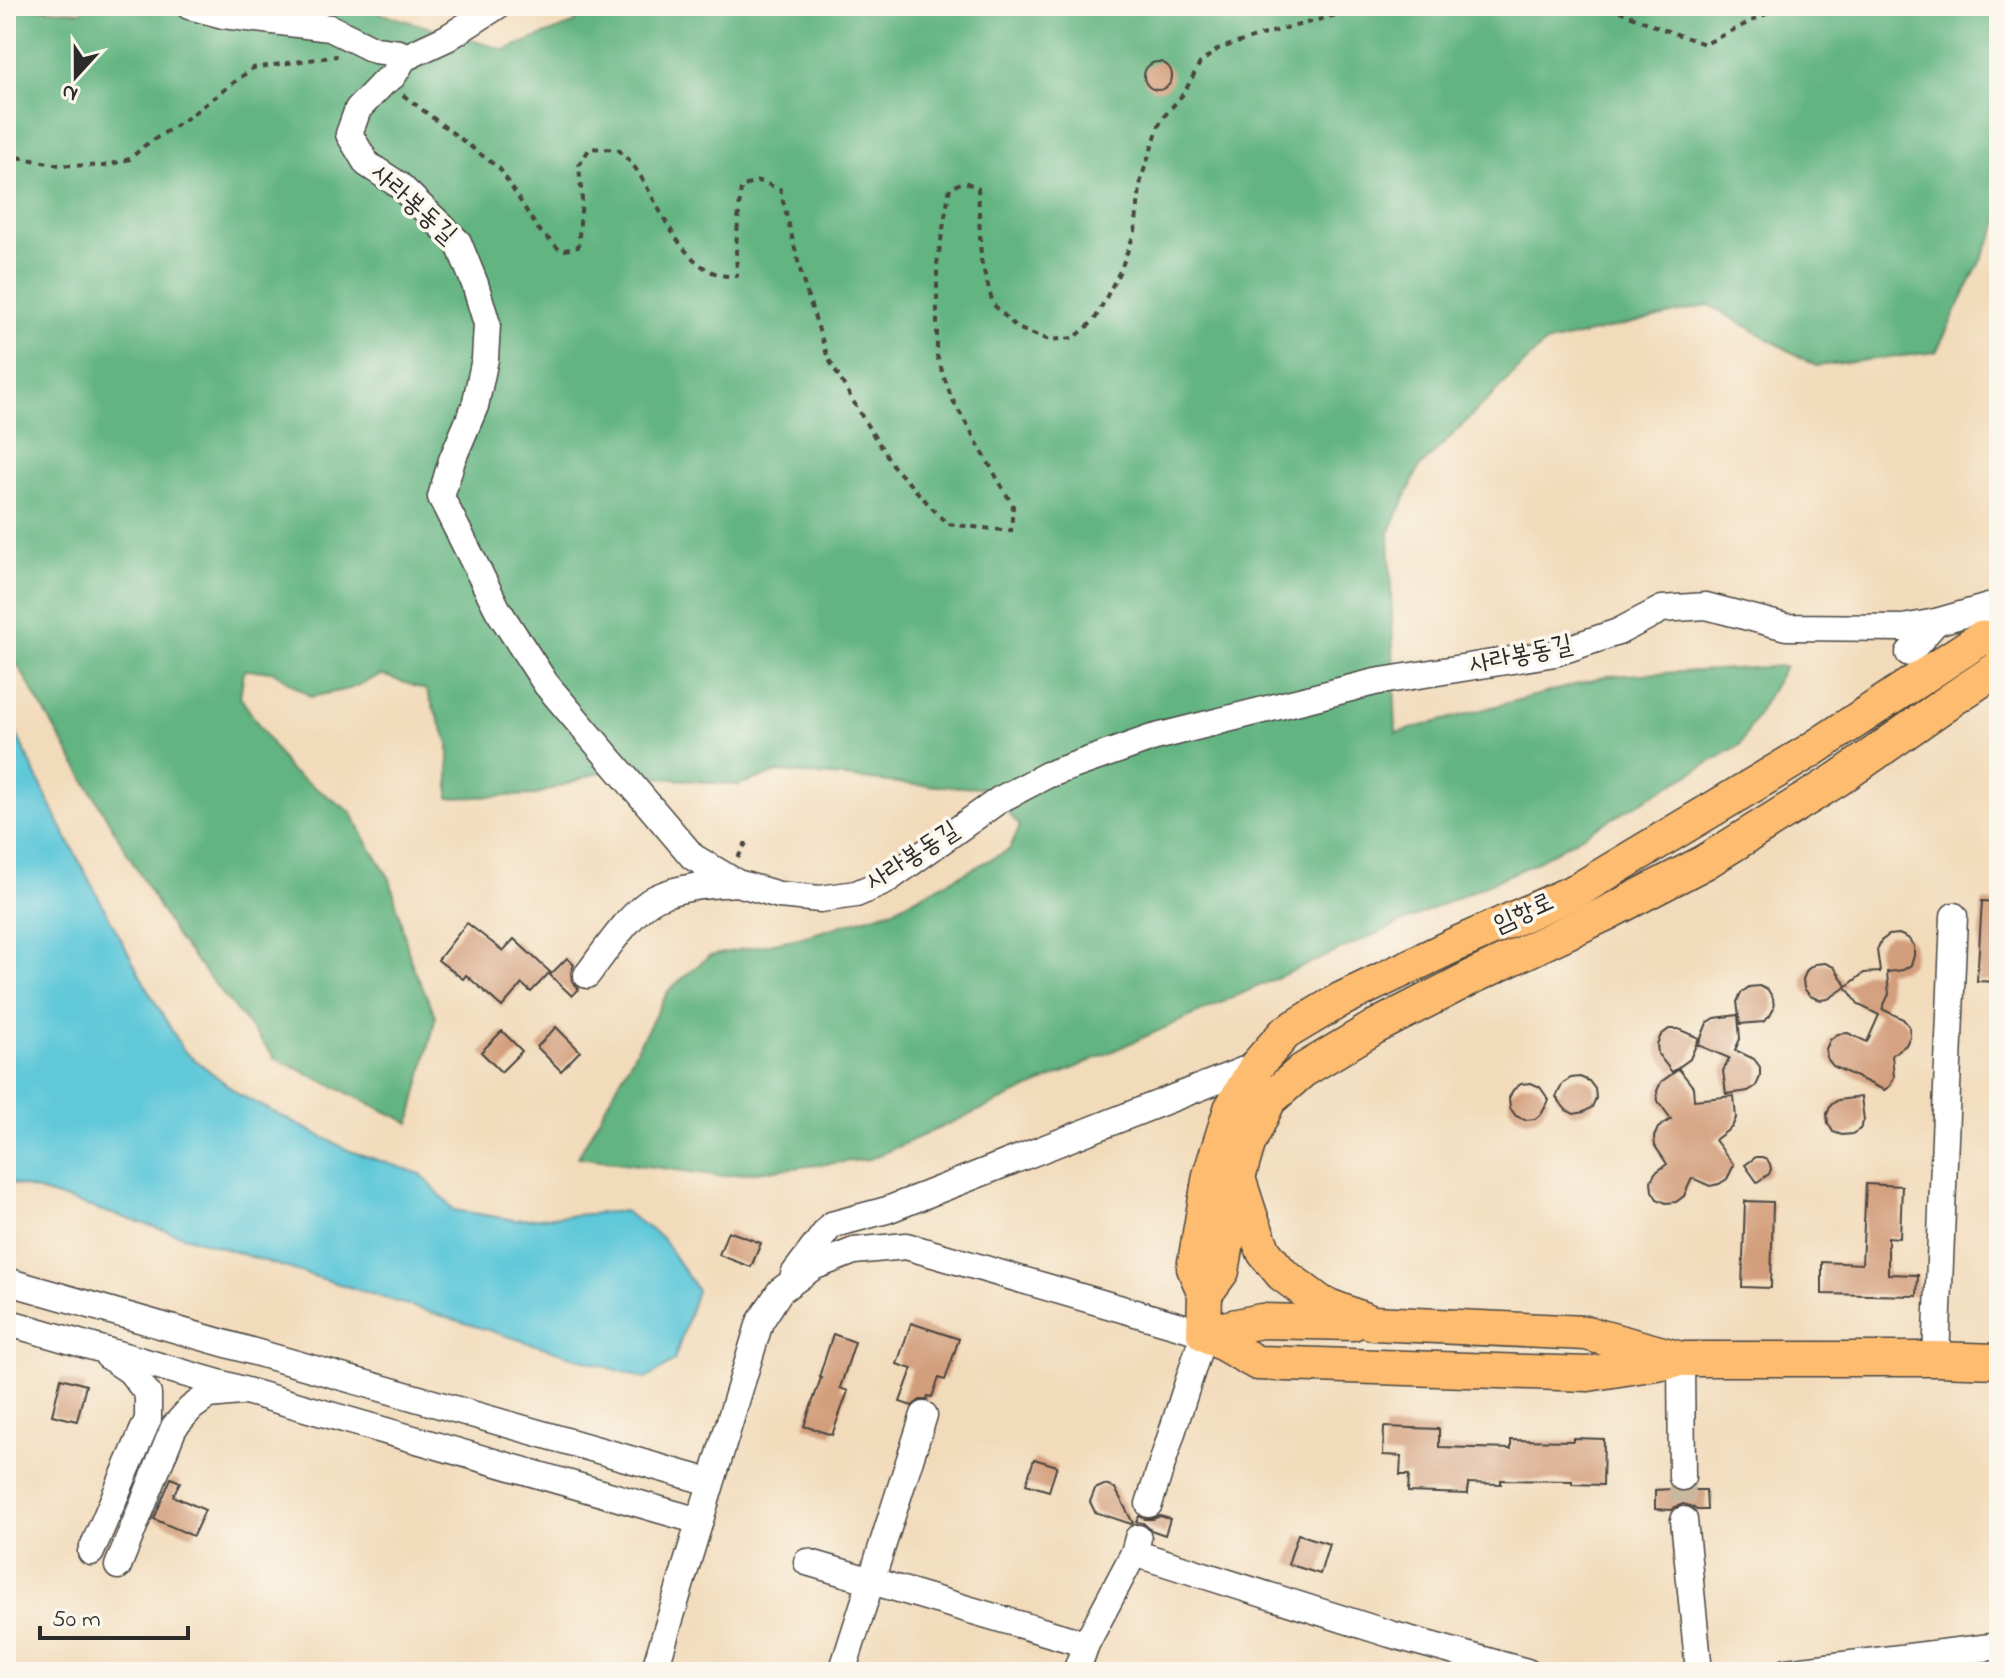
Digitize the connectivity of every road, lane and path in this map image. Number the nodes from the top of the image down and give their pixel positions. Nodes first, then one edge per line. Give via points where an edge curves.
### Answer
1 (189, 6) edge
2 (497, 6) edge
3 (1383, 6) edge
4 (1608, 6) edge
5 (1776, 6) edge
6 (375, 50) junction
7 (404, 58) junction
8 (384, 82) junction
9 (6, 155) edge
10 (1999, 604) edge
11 (1936, 622) junction
12 (1999, 636) edge
13 (1909, 653) dead end
14 (1999, 668) edge
15 (737, 883) junction
16 (1954, 916) dead end
17 (587, 975) dead end
18 (1257, 1065) junction
19 (1238, 1178) junction
20 (6, 1281) edge
21 (780, 1291) junction
22 (1205, 1294) junction
23 (6, 1322) edge
24 (1373, 1323) junction
25 (1204, 1333) junction
26 (95, 1347) junction
27 (1681, 1359) junction
28 (1936, 1359) junction
29 (1999, 1361) edge
30 (247, 1391) junction
31 (924, 1415) dead end
32 (1682, 1477) tunnel mouth
33 (710, 1482) junction
34 (1149, 1504) dead end
35 (1684, 1520) tunnel mouth
36 (699, 1521) junction
37 (91, 1552) dead end
38 (807, 1562) dead end
39 (118, 1566) dead end
40 (871, 1580) junction
41 (1086, 1644) junction
42 (1999, 1646) edge
43 (654, 1672) edge
44 (842, 1672) edge
45 (1076, 1672) edge
46 (1527, 1672) edge
47 (1699, 1672) edge
48 (1786, 1672) edge

1 - 6 street via 330,28
2 - 7 street, 사라봉동길
3 - 8 path via 1265,34 1218,49 1200,63 1161,120 1141,179 1135,231 1121,269 1094,321 1074,338 1049,340 1017,328 993,304 981,260 978,188 965,182 950,187 937,264 937,356 951,397 1013,506 1011,531 947,524 894,467 828,358 780,189 759,181 741,187 737,276 725,277 689,256 619,150 590,148 579,165 578,247 561,251 538,229 500,169
4 - 5 path via 1705,44
6 - 7 street
6 - 9 path via 253,68 130,159 104,166 59,165
7 - 8 street, 사라봉동길
8 - 15 street, 사라봉동길 via 358,109 349,134 367,164 399,185 458,242 487,324 475,406 441,497 498,610 546,684 693,857
10 - 11 street, 사라봉동길
11 - 13 street
11 - 15 street, 사라봉동길 via 1903,628 1786,627 1706,606 1662,609 1618,632 1555,653 1375,682 1152,738 1047,775 999,800 884,882 856,894 820,899
12 - 18 main road, 임항로 via 1980,639 1808,752 1578,890 1340,1000 1285,1033
14 - 19 main road, 임항로 via 1705,862 1389,1020 1302,1071 1269,1100
15 - 17 street via 695,886 655,898 631,919
16 - 28 street
18 - 21 street via 887,1210 831,1225
18 - 22 main road, 임항로 via 1231,1109 1210,1175 1194,1268
19 - 22 main road, 임항로 via 1222,1271
19 - 24 main road via 1264,1252 1282,1274 1321,1303
20 - 33 street
21 - 25 street via 813,1267 854,1251 906,1246
21 - 33 street via 760,1322
22 - 25 main road, 임항로
23 - 26 street
24 - 25 main road via 1261,1321
24 - 27 main road via 1586,1333
25 - 27 main road via 1257,1363 1588,1374
25 - 34 street
26 - 30 street
26 - 37 street via 130,1371 148,1394 148,1419
27 - 28 main road
27 - 32 street
28 - 29 main road
30 - 36 street
30 - 39 street via 209,1395 174,1427
31 - 40 street
33 - 36 street
35 - 47 street
36 - 43 street
38 - 40 street
40 - 41 street
40 - 44 street
41 - 45 street
41 - 46 street via 1136,1545 1390,1634
42 - 48 street

